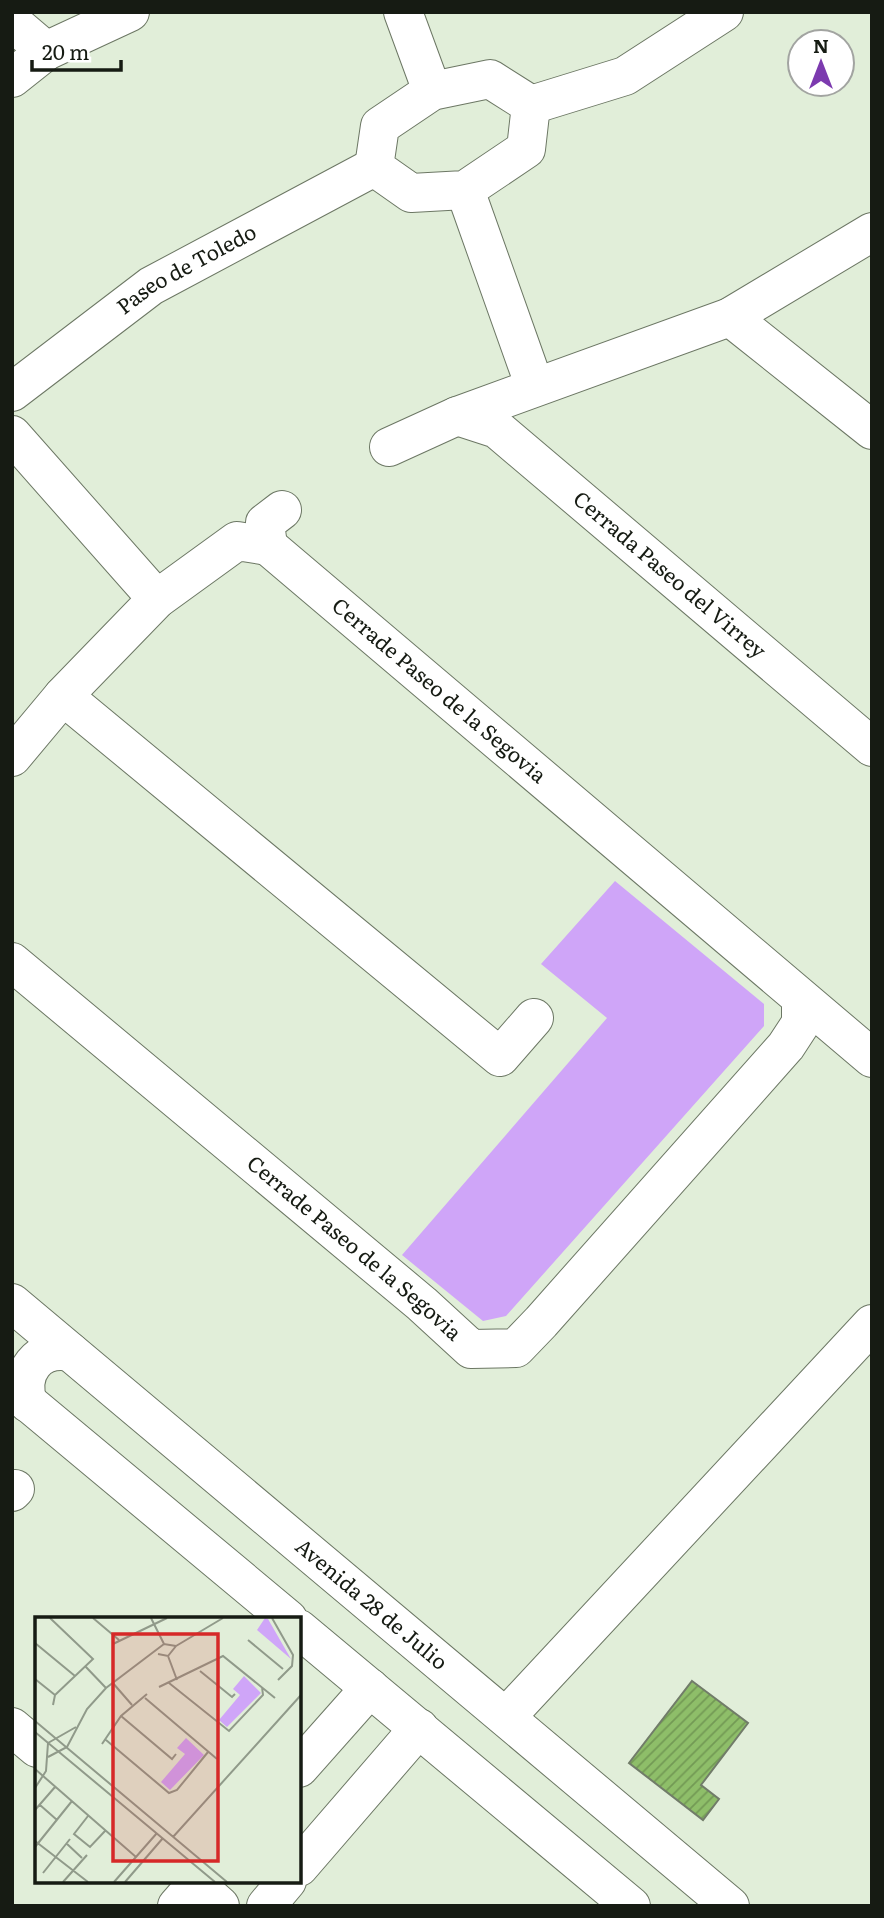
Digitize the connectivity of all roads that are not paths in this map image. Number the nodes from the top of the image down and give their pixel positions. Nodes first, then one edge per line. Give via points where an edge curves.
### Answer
1 (130, 12) edge
2 (403, 12) edge
3 (724, 12) edge
4 (12, 22) edge
5 (46, 51) junction
6 (12, 78) edge
7 (432, 91) junction
8 (531, 105) junction
9 (374, 167) junction
10 (465, 190) junction
11 (872, 232) edge
12 (730, 317) junction
13 (536, 387) junction
14 (12, 392) edge
15 (457, 416) junction
16 (872, 430) edge
17 (12, 435) edge
18 (389, 447) dead end
19 (282, 510) dead end
20 (268, 546) junction
21 (157, 599) junction
22 (63, 696) junction
23 (872, 747) edge
24 (12, 757) edge
25 (12, 962) edge
26 (801, 999) junction
27 (534, 1018) dead end
28 (872, 1058) edge
29 (12, 1303) edge
30 (872, 1324) edge
31 (70, 1352) junction
32 (20, 1396) edge
33 (286, 1617) edge
34 (301, 1631) edge
35 (370, 1688) junction
36 (506, 1717) junction
37 (12, 1727) edge
38 (419, 1728) junction
39 (35, 1746) edge
40 (301, 1766) edge
41 (301, 1865) edge
42 (285, 1883) edge
43 (266, 1906) edge
44 (631, 1906) edge
45 (730, 1906) edge

1 - 5 street
2 - 7 street
3 - 8 street via 625,76
4 - 5 street
5 - 6 street
7 - 8 street via 490,79
7 - 9 street via 380,126
8 - 10 street via 526,149
9 - 10 street via 411,193
9 - 14 street, Paseo de Toledo via 151,286
10 - 13 street
11 - 12 street
12 - 13 street
12 - 16 street
13 - 15 street
15 - 18 street
15 - 23 street, Cerrada Paseo del Virrey via 498,429
17 - 21 street
19 - 20 street via 265,523
20 - 21 street via 237,541
20 - 26 street, Cerrade Paseo de la Segovia
21 - 22 street
22 - 24 street
22 - 27 street via 500,1057
25 - 26 street, Cerrade Paseo de la Segovia via 471,1349 516,1348 541,1322 786,1046 801,1023
26 - 28 street, Cerrade Paseo de la Segovia
29 - 31 street, Avenida 28 de Julio
30 - 36 street
31 - 32 street via 47,1353 37,1359
31 - 36 street, Avenida 28 de Julio
32 - 33 street
34 - 35 street
35 - 38 street
35 - 40 street
36 - 45 street, Avenida 28 de Julio
37 - 39 street
38 - 41 street
38 - 44 street
42 - 43 street

